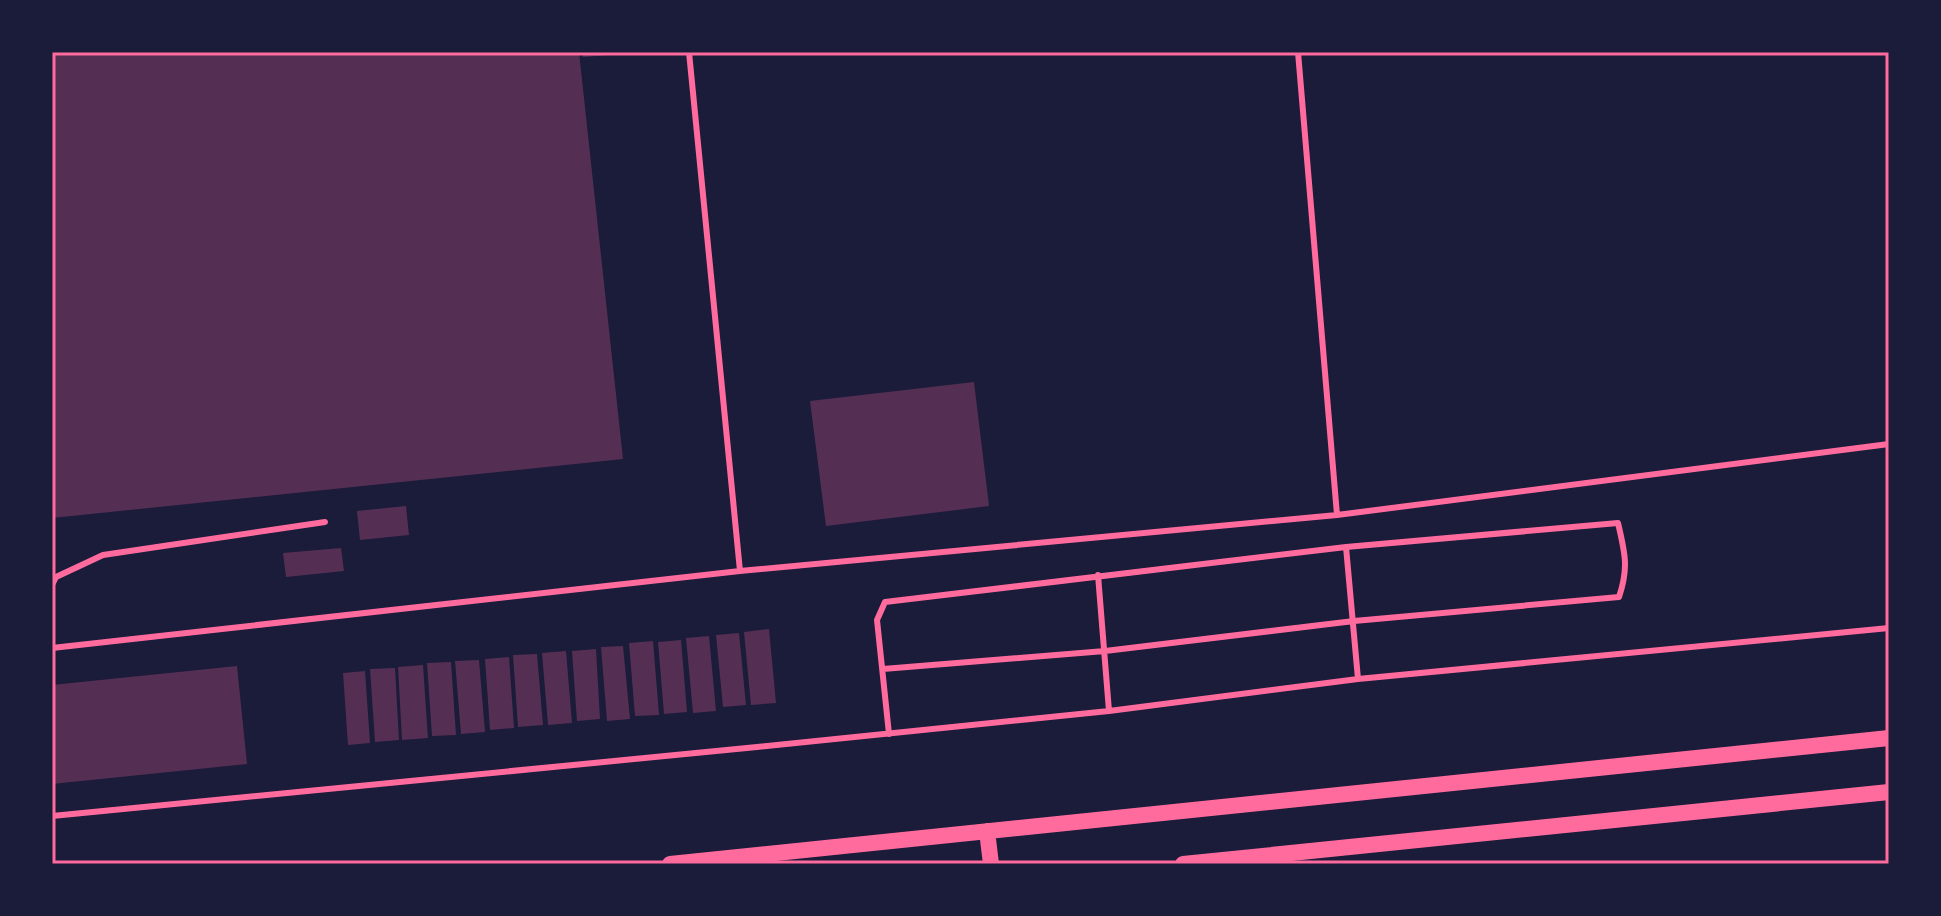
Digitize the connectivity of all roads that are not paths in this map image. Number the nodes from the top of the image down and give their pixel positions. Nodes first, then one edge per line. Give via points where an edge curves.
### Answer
1 (689, 52) edge
2 (1298, 52) edge
3 (1889, 444) edge
4 (1337, 515) junction
5 (325, 522) dead end
6 (1346, 547) junction
7 (740, 571) junction
8 (1098, 575) junction
9 (52, 585) edge
10 (1354, 621) junction
11 (1889, 628) edge
12 (52, 648) edge
13 (1105, 651) junction
14 (883, 669) junction
15 (1358, 679) junction
16 (1109, 711) junction
17 (889, 734) junction
18 (1889, 738) edge
19 (1889, 792) edge
20 (52, 816) edge
21 (987, 831) junction
22 (670, 864) edge
23 (991, 864) edge
24 (1183, 864) edge

1 - 7 lane
2 - 4 lane
3 - 4 lane
4 - 7 lane
5 - 9 lane via 103,555 56,577
6 - 8 lane
6 - 10 lane
6 - 10 lane via 1618,523 1625,552 1627,575 1619,597
7 - 12 lane
8 - 13 lane
8 - 14 lane via 885,602 877,620
10 - 13 lane
10 - 15 lane
11 - 15 lane
13 - 14 lane
13 - 16 lane
14 - 17 lane
15 - 16 lane
16 - 17 lane
17 - 20 lane
18 - 21 main road
19 - 24 main road
21 - 22 main road
21 - 23 main road

